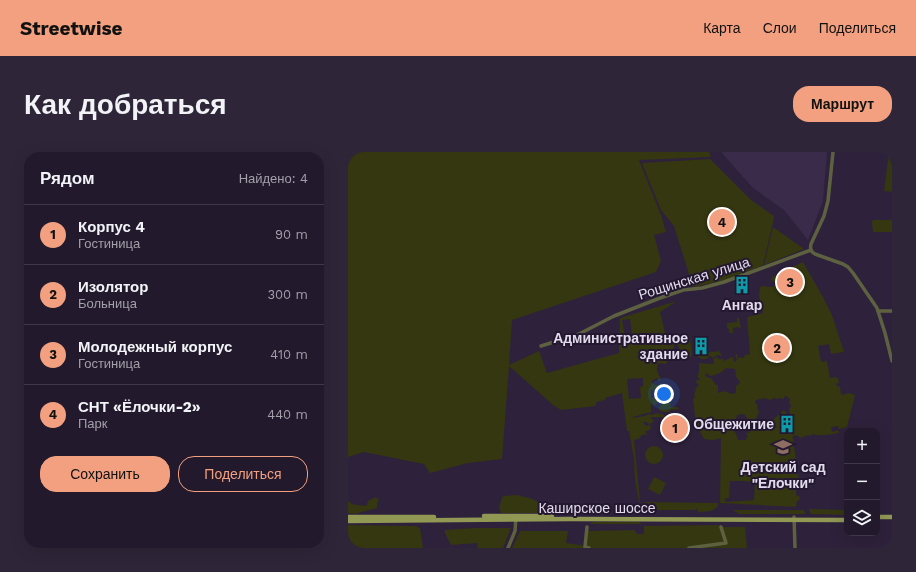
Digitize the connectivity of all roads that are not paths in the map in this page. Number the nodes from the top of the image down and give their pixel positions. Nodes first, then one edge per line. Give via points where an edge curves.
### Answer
1 (833, 152) edge
2 (811, 250) junction
3 (878, 311) junction
4 (892, 311) edge
5 (541, 346) dead end
6 (892, 361) edge
7 (844, 517) edge
8 (880, 517) edge
9 (892, 517) edge
10 (348, 518) edge
11 (516, 518) junction
12 (794, 518) junction
13 (844, 520) edge
14 (880, 520) edge
15 (892, 520) edge
16 (348, 521) edge
17 (587, 527) dead end
18 (722, 527) dead end
19 (508, 548) edge
20 (587, 548) edge
21 (689, 548) edge
22 (794, 548) edge

1 - 2 street via 828,201
2 - 3 street via 848,267
2 - 5 street, Рощинская улица via 724,282 683,290 660,298 614,316 579,334
3 - 4 street
3 - 6 street
7 - 12 main road, Каширское шоссе
8 - 9 main road
10 - 11 main road, Каширское шоссе
11 - 12 main road, Каширское шоссе
11 - 16 main road, Каширское шоссе
11 - 19 street via 515,531
12 - 13 main road, Каширское шоссе
12 - 22 street
14 - 15 main road
17 - 20 street
18 - 21 street via 726,543

